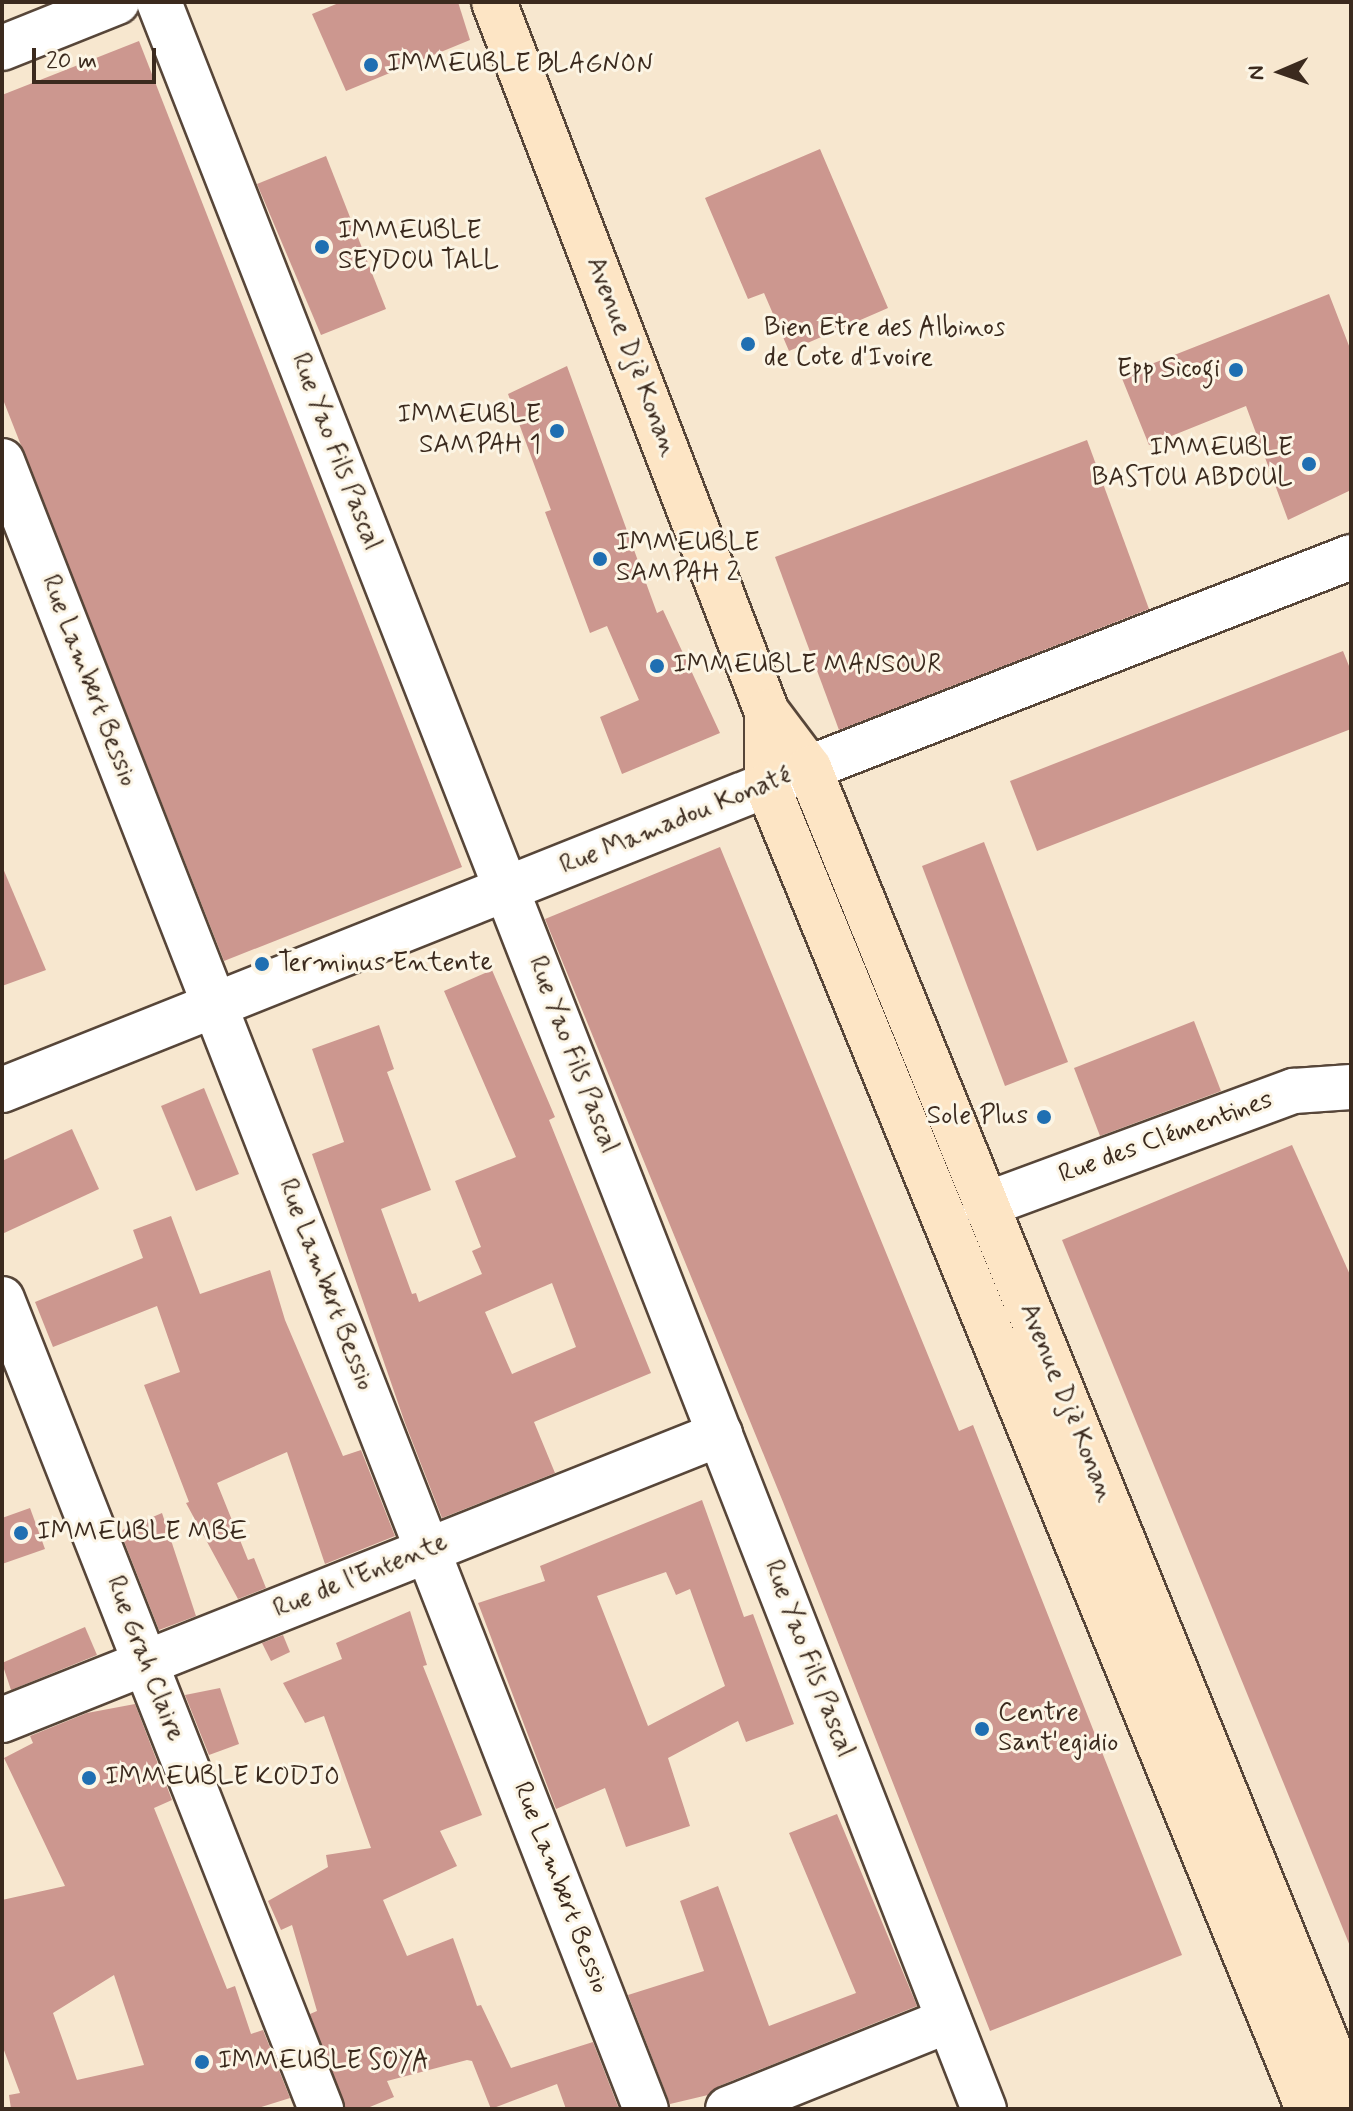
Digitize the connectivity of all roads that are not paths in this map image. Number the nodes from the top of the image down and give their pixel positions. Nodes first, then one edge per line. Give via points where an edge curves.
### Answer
1 (117, 2) edge
2 (159, 2) edge
3 (494, 2) edge
4 (2, 48) edge
5 (2, 461) edge
6 (1351, 557) edge
7 (767, 712) junction
8 (809, 768) junction
9 (767, 785) junction
10 (507, 890) junction
11 (216, 1006) junction
12 (1351, 1087) edge
13 (2, 1090) edge
14 (985, 1205) junction
15 (2, 1299) edge
16 (720, 1434) junction
17 (428, 1551) junction
18 (146, 1663) junction
19 (2, 1720) edge
20 (949, 2020) junction
21 (1337, 2028) edge
22 (1351, 2102) edge
23 (321, 2109) edge
24 (646, 2109) edge
25 (728, 2109) edge
26 (984, 2109) edge
27 (1308, 2109) edge

1 - 4 street
2 - 10 street, Rue Yao Fils Pascal
3 - 7 street, Avenue Djè Konan
5 - 11 street, Rue Lambert Bessio
6 - 8 street, Rue Mamadou Konaté
7 - 8 street, Avenue Djè Konan
7 - 9 street, Avenue Djè Konan
8 - 9 street, Rue Mamadou Konaté
8 - 14 street, Avenue Djè Konan
9 - 10 street, Rue Mamadou Konaté
9 - 27 street, Avenue Djè Konan
10 - 11 street, Rue Mamadou Konaté
10 - 16 street, Rue Yao Fils Pascal
11 - 13 street, Rue Mamadou Konaté
11 - 17 street, Rue Lambert Bessio
12 - 14 street, Rue des Clémentines via 1294,1091
14 - 21 street, Avenue Djè Konan
15 - 18 street, Rue Grah Claire
16 - 17 street, Rue de l'Entente
16 - 20 street, Rue Yao Fils Pascal
17 - 18 street, Rue de l'Entente
17 - 24 street, Rue Lambert Bessio
18 - 19 street, Rue de l'Entente
18 - 23 street, Rue Grah Claire
20 - 25 street
20 - 26 street, Rue Yao Fils Pascal
21 - 22 street, Avenue Djè Konan

